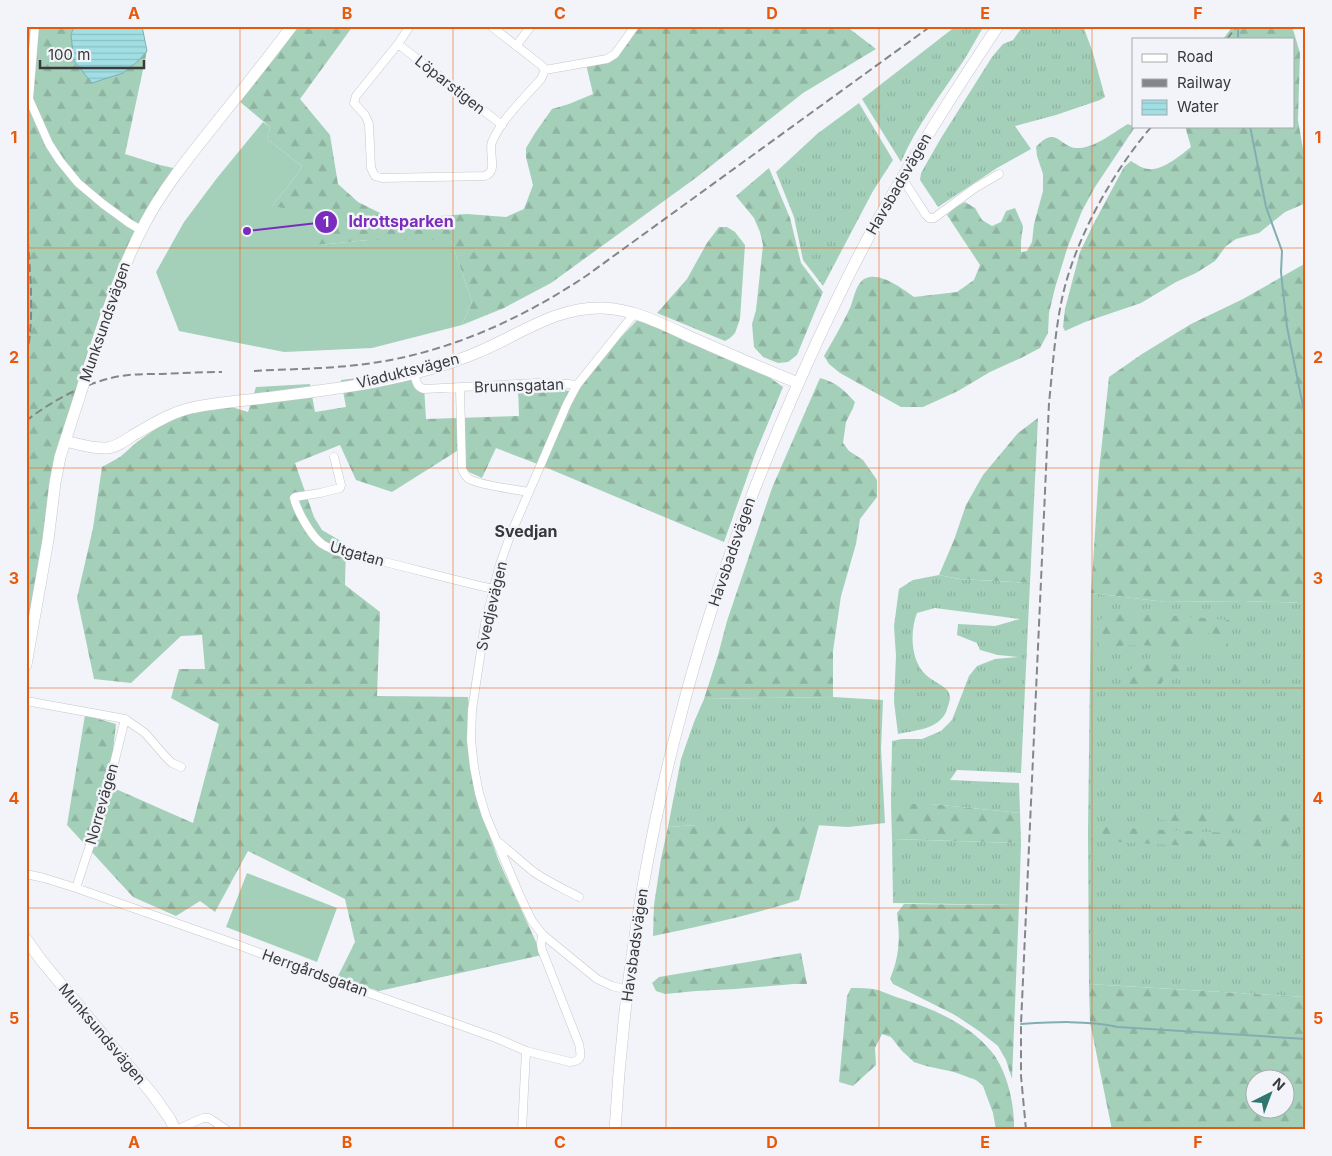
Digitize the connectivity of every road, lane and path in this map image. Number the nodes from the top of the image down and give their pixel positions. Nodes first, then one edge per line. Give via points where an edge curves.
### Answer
1 (35, 26) edge
2 (292, 26) edge
3 (410, 26) edge
4 (491, 26) edge
5 (531, 26) edge
6 (634, 26) edge
7 (998, 26) edge
8 (398, 44) junction
9 (516, 46) junction
10 (545, 70) junction
11 (502, 125) junction
12 (1000, 174) dead end
13 (902, 178) junction
14 (142, 230) junction
15 (634, 314) junction
16 (414, 373) junction
17 (798, 383) junction
18 (577, 385) junction
19 (460, 388) junction
20 (65, 442) junction
21 (334, 458) dead end
22 (529, 492) junction
23 (494, 589) junction
24 (26, 666) edge
25 (26, 702) edge
26 (125, 719) junction
27 (181, 767) dead end
28 (496, 840) junction
29 (26, 874) edge
30 (76, 888) junction
31 (580, 897) dead end
32 (542, 934) junction
33 (26, 939) edge
34 (628, 990) junction
35 (526, 1051) junction
36 (176, 1130) edge
37 (227, 1130) edge
38 (522, 1130) edge
39 (615, 1130) edge

1 - 14 street via 29,98 49,144 78,183
2 - 14 street, Munksundsvägen via 191,155
3 - 8 street
4 - 9 street
5 - 9 street
6 - 10 street via 610,57
7 - 13 street, Havsbadsvägen
8 - 11 street, Löparstigen
8 - 11 street via 356,96 354,103 369,124 375,176 488,175 492,166 491,144
9 - 10 street
10 - 11 street
12 - 13 street via 934,218 926,215
13 - 17 street, Havsbadsvägen via 854,264
14 - 20 street, Munksundsvägen, bridge via 116,286
15 - 16 street, Viaduktsvägen via 603,308 562,314 476,353
15 - 17 street, Viaduktsvägen
15 - 18 street, Svedjevägen
16 - 19 street, Brunnsgatan via 420,388
16 - 20 street, Viaduktsvägen via 354,386 191,408 160,420 109,448
17 - 34 street, Havsbadsvägen via 770,447 730,555 688,688 654,828
18 - 19 street, Brunnsgatan via 537,383
18 - 22 street, Svedjevägen
19 - 22 street, Brunnsgatan via 464,474 480,482
20 - 24 street, Munksundsvägen via 55,483
21 - 23 street, Utgatan via 340,488 294,498 309,529 320,543 348,553
22 - 23 street, Svedjevägen via 510,536
23 - 28 street, Svedjevägen via 485,624 470,740 479,793
25 - 26 street
26 - 27 street via 145,732 165,756
26 - 30 street, Norrevägen via 106,796
28 - 31 street via 535,872
28 - 32 street, Svedjevägen via 532,921
29 - 30 street, Herrgårdsgatan
30 - 35 street, Herrgårdsgatan via 233,942
32 - 34 street, Svedjevägen via 597,978
32 - 35 street, Svedjevägen via 542,950 580,1044 581,1055 576,1062 570,1062
33 - 36 street, Munksundsvägen via 153,1095
34 - 39 street, Havsbadsvägen
35 - 38 street
36 - 37 street via 203,1118 209,1118

